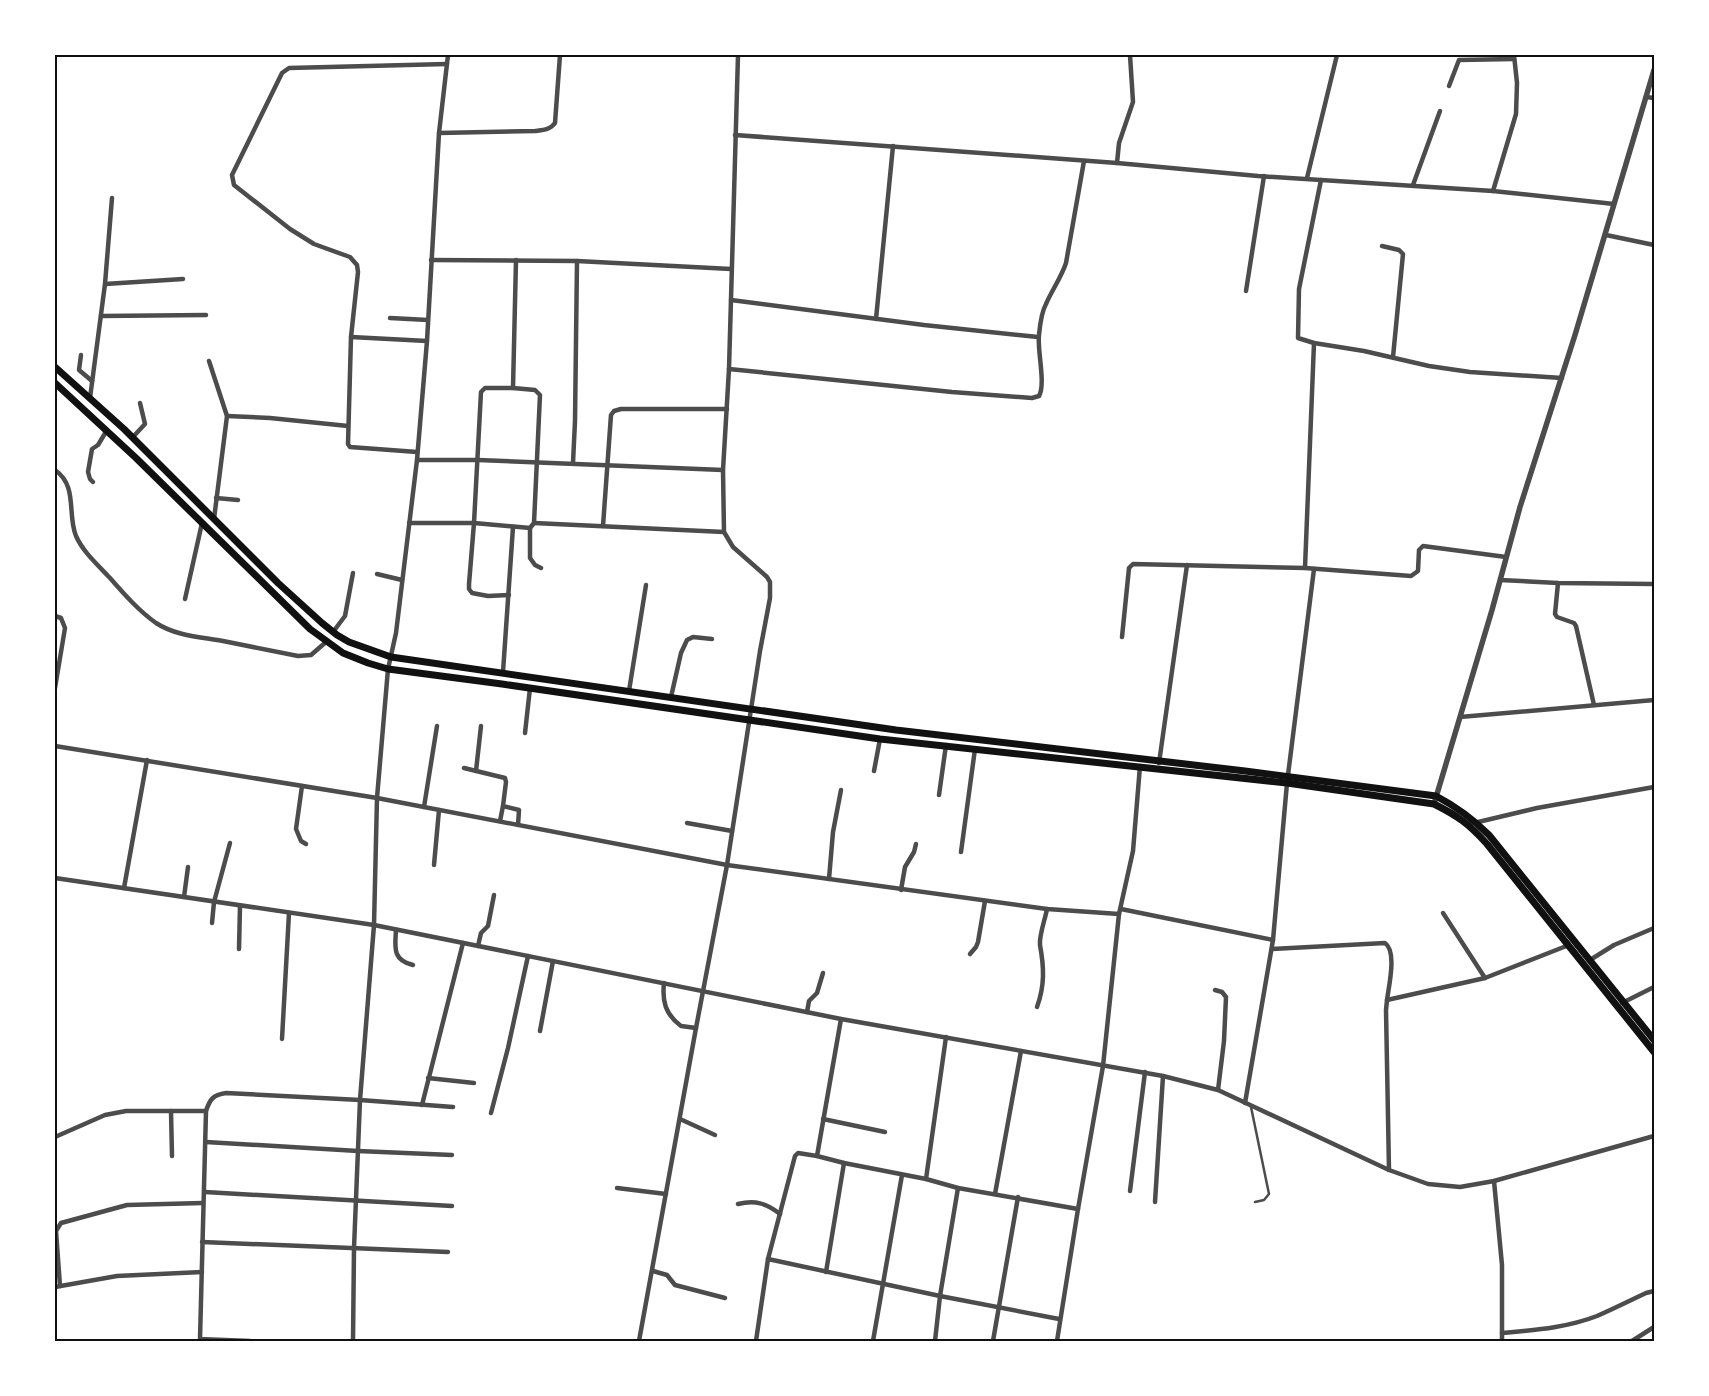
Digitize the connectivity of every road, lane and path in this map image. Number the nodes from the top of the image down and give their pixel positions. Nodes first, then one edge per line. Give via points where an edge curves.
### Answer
1 (448, 55) edge
2 (560, 55) edge
3 (738, 55) edge
4 (1130, 55) edge
5 (1338, 55) edge
6 (1514, 57) edge
7 (447, 64) junction
8 (1654, 70) edge
9 (1449, 86) dead end
10 (1646, 97) junction
11 (1654, 98) edge
12 (1440, 111) dead end
13 (439, 133) junction
14 (735, 135) junction
15 (893, 146) junction
16 (1084, 161) junction
17 (1117, 163) junction
18 (1264, 176) junction
19 (1307, 178) junction
20 (1321, 180) junction
21 (1413, 185) junction
22 (1493, 191) junction
23 (112, 198) dead end
24 (1614, 204) junction
25 (1606, 235) junction
26 (1654, 245) edge
27 (1382, 246) dead end
28 (432, 260) junction
29 (516, 260) junction
30 (577, 261) junction
31 (731, 269) junction
32 (183, 279) dead end
33 (106, 284) junction
34 (1246, 291) dead end
35 (734, 301) junction
36 (206, 315) dead end
37 (101, 316) junction
38 (390, 318) dead end
39 (876, 319) junction
40 (428, 320) junction
41 (351, 337) junction
42 (1038, 337) junction
43 (427, 341) junction
44 (1314, 343) junction
45 (81, 355) dead end
46 (1393, 357) junction
47 (209, 361) dead end
48 (55, 367) edge
49 (729, 369) junction
50 (1562, 378) junction
51 (92, 381) junction
52 (55, 383) edge
53 (513, 388) junction
54 (90, 398) junction
55 (140, 402) dead end
56 (727, 409) junction
57 (227, 416) junction
58 (348, 426) junction
59 (106, 430) junction
60 (132, 438) junction
61 (144, 450) junction
62 (417, 452) junction
63 (136, 458) junction
64 (417, 460) junction
65 (478, 460) junction
66 (538, 462) junction
67 (572, 463) junction
68 (607, 465) junction
69 (55, 470) edge
70 (724, 470) junction
71 (93, 482) dead end
72 (216, 498) junction
73 (238, 500) dead end
74 (214, 519) junction
75 (202, 522) junction
76 (409, 523) junction
77 (474, 523) junction
78 (534, 523) junction
79 (603, 526) junction
80 (513, 527) junction
81 (530, 528) junction
82 (724, 532) junction
83 (1506, 557) junction
84 (1187, 564) junction
85 (541, 568) dead end
86 (1305, 568) junction
87 (1314, 569) junction
88 (353, 573) dead end
89 (377, 574) dead end
90 (402, 580) junction
91 (1500, 580) junction
92 (1558, 583) junction
93 (1654, 584) edge
94 (646, 585) dead end
95 (509, 595) junction
96 (185, 599) dead end
97 (55, 616) edge
98 (333, 632) junction
99 (1122, 637) dead end
100 (712, 639) dead end
101 (326, 642) junction
102 (391, 657) junction
103 (388, 669) junction
104 (503, 672) junction
105 (55, 688) edge
106 (530, 688) junction
107 (629, 691) junction
108 (671, 697) junction
109 (1654, 700) edge
110 (1594, 705) junction
111 (752, 708) junction
112 (1460, 717) junction
113 (750, 721) junction
114 (437, 726) dead end
115 (481, 726) dead end
116 (525, 734) dead end
117 (880, 739) junction
118 (55, 746) edge
119 (946, 746) junction
120 (975, 749) junction
121 (147, 760) junction
122 (1141, 763) junction
123 (1159, 765) junction
124 (464, 768) dead end
125 (476, 771) junction
126 (874, 771) dead end
127 (1288, 779) junction
128 (302, 786) junction
129 (1654, 787) edge
130 (841, 790) dead end
131 (939, 795) dead end
132 (1436, 796) junction
133 (377, 798) junction
134 (1434, 804) junction
135 (502, 806) junction
136 (424, 807) junction
137 (439, 810) junction
138 (500, 821) junction
139 (688, 823) dead end
140 (1476, 823) junction
141 (518, 825) junction
142 (1468, 825) junction
143 (732, 831) junction
144 (230, 843) dead end
145 (306, 844) dead end
146 (916, 844) dead end
147 (961, 852) dead end
148 (434, 865) dead end
149 (727, 865) junction
150 (188, 867) dead end
151 (55, 878) edge
152 (829, 879) junction
153 (124, 888) junction
154 (901, 890) junction
155 (494, 895) dead end
156 (184, 897) junction
157 (984, 901) junction
158 (214, 902) junction
159 (240, 906) junction
160 (1121, 908) junction
161 (1047, 910) junction
162 (290, 913) junction
163 (1444, 913) dead end
164 (1119, 914) junction
165 (212, 923) dead end
166 (374, 925) junction
167 (1654, 928) edge
168 (396, 930) junction
169 (1273, 940) junction
170 (463, 943) junction
171 (1569, 945) junction
172 (478, 946) junction
173 (240, 949) dead end
174 (1272, 949) junction
175 (970, 954) dead end
176 (528, 956) junction
177 (1590, 960) junction
178 (554, 961) junction
179 (413, 965) dead end
180 (823, 973) dead end
181 (1485, 978) junction
182 (664, 983) junction
183 (1654, 987) edge
184 (1215, 990) dead end
185 (703, 991) junction
186 (1387, 1000) junction
187 (1621, 1004) junction
188 (1037, 1008) dead end
189 (807, 1012) junction
190 (841, 1019) junction
191 (696, 1028) junction
192 (540, 1031) dead end
193 (946, 1037) junction
194 (282, 1038) dead end
195 (1654, 1040) edge
196 (1020, 1051) junction
197 (1654, 1052) edge
198 (1103, 1066) junction
199 (1145, 1072) junction
200 (1163, 1076) junction
201 (428, 1078) junction
202 (474, 1083) dead end
203 (1218, 1090) junction
204 (360, 1100) junction
205 (1245, 1103) junction
206 (422, 1105) junction
207 (453, 1107) dead end
208 (1251, 1107) junction
209 (171, 1111) junction
210 (206, 1111) junction
211 (491, 1113) dead end
212 (680, 1119) junction
213 (823, 1119) junction
214 (885, 1132) dead end
215 (715, 1135) dead end
216 (1654, 1136) edge
217 (55, 1137) edge
218 (206, 1142) junction
219 (358, 1151) junction
220 (452, 1155) dead end
221 (172, 1156) dead end
222 (818, 1156) junction
223 (844, 1164) junction
224 (1389, 1170) junction
225 (902, 1175) junction
226 (926, 1179) junction
227 (1494, 1181) junction
228 (617, 1188) dead end
229 (958, 1188) junction
230 (1130, 1191) dead end
231 (205, 1192) junction
232 (666, 1194) junction
233 (995, 1194) junction
234 (1018, 1197) junction
235 (357, 1200) junction
236 (1155, 1202) dead end
237 (1255, 1202) dead end
238 (203, 1203) junction
239 (738, 1204) dead end
240 (452, 1206) dead end
241 (1078, 1209) junction
242 (780, 1214) junction
243 (202, 1242) junction
244 (354, 1248) junction
245 (448, 1252) dead end
246 (768, 1259) junction
247 (652, 1271) junction
248 (202, 1272) junction
249 (826, 1272) junction
250 (883, 1283) junction
251 (57, 1286) edge
252 (1654, 1291) edge
253 (940, 1296) junction
254 (725, 1298) dead end
255 (999, 1307) junction
256 (1059, 1319) junction
257 (1654, 1327) edge
258 (1502, 1333) junction
259 (200, 1340) edge
260 (250, 1341) edge
261 (353, 1341) edge
262 (640, 1341) edge
263 (756, 1341) edge
264 (873, 1341) edge
265 (935, 1341) edge
266 (993, 1341) edge
267 (1057, 1341) edge
268 (1502, 1341) edge
269 (1632, 1341) edge

1 - 7 street
2 - 13 street via 555,123 552,127 535,131
3 - 14 street
4 - 17 street via 1133,102 1119,143
5 - 19 street
6 - 9 street via 1459,60
6 - 22 street via 1518,83 1516,114
7 - 13 street
7 - 41 street via 288,68 282,73 234,168 234,185 290,229 314,244 355,261 358,272
8 - 10 street
10 - 11 street
10 - 24 street
12 - 21 street
13 - 28 street
14 - 15 street
14 - 31 street
15 - 16 street
15 - 39 street
16 - 17 street
16 - 42 street via 1066,263 1045,306
17 - 18 street
18 - 19 street
18 - 34 street
19 - 20 street
20 - 21 street
20 - 44 street via 1298,303 1298,338
21 - 22 street
22 - 24 street
23 - 33 street
24 - 25 street
25 - 26 street
25 - 50 street
27 - 46 street via 1403,254
28 - 29 street
28 - 40 street
29 - 30 street
29 - 53 street
30 - 31 street
30 - 67 street
31 - 35 street
32 - 33 street
33 - 37 street
35 - 39 street
35 - 49 street
36 - 37 street
37 - 51 street
38 - 40 street
39 - 42 street
40 - 43 street
41 - 43 street
41 - 58 street
42 - 49 street via 1041,392 1032,398
43 - 62 street
44 - 46 street
44 - 86 street
45 - 51 street via 79,370
46 - 50 street via 1470,372
47 - 57 street
48 - 54 main road
49 - 56 street
50 - 83 street
51 - 54 street
52 - 59 main road
53 - 65 street via 481,390
53 - 66 street via 535,390 540,395
54 - 60 main road
55 - 60 street via 145,424
56 - 68 street via 614,411
56 - 70 street
57 - 58 street
57 - 72 street
58 - 62 street via 350,447
59 - 63 main road
59 - 71 street via 92,449 88,472
60 - 61 main road
61 - 63 main road
61 - 74 main road
62 - 64 street
63 - 75 main road
64 - 65 street
64 - 76 street
65 - 66 street
65 - 77 street
66 - 67 street
66 - 78 street
67 - 68 street
68 - 70 street
68 - 79 street
69 - 101 street via 67,483 74,530 81,546 124,594 157,624 177,633 298,656 311,655
70 - 82 street
72 - 73 street
72 - 74 street
74 - 98 main road
75 - 96 street
75 - 101 main road
76 - 77 street
76 - 90 street
77 - 80 street
77 - 95 street via 470,591 482,596
78 - 79 street
78 - 81 street
79 - 82 street
80 - 81 street
80 - 95 street
81 - 85 street via 530,558
82 - 111 street via 733,547 770,582
83 - 87 street via 1423,546 1419,550 1418,571 1411,576
83 - 91 street
84 - 86 street
84 - 99 street via 1130,565
84 - 123 street
86 - 87 street
87 - 127 street
88 - 98 street via 345,616
89 - 90 street
90 - 102 street
91 - 92 street
91 - 112 street
92 - 93 street
92 - 110 street via 1556,614 1576,626
94 - 107 street
95 - 104 street
97 - 105 street via 61,618 65,628
98 - 102 main road via 349,642
100 - 108 street via 693,637 687,640
101 - 103 main road via 368,664
102 - 103 street
102 - 104 main road
103 - 106 main road
103 - 133 street
104 - 107 main road
106 - 113 main road
106 - 116 street
107 - 108 main road
108 - 111 main road
109 - 110 street
110 - 112 street
111 - 113 street
111 - 122 main road
112 - 132 street
113 - 117 main road
113 - 143 street
114 - 136 street
115 - 125 street
117 - 119 main road
117 - 126 street
118 - 121 street
119 - 120 main road
119 - 131 street
120 - 122 main road
120 - 147 street
121 - 128 street
121 - 153 street
122 - 123 main road
122 - 160 street via 1133,851
123 - 127 main road
124 - 125 street
125 - 135 street via 505,778
127 - 132 main road
127 - 134 main road
127 - 169 street
128 - 133 street
128 - 145 street via 296,829 300,841
129 - 140 street via 1537,808
130 - 152 street
132 - 134 street
132 - 140 main road via 1456,806
133 - 136 street
133 - 166 street
134 - 142 main road
135 - 138 street
135 - 141 street via 519,810
136 - 137 street
137 - 138 street
137 - 148 street
138 - 141 street
139 - 143 street
140 - 142 street
140 - 177 main road
141 - 149 street
142 - 171 main road
143 - 149 street
144 - 158 street
146 - 154 street via 905,867
149 - 152 street
149 - 185 street
150 - 156 street
151 - 153 street
152 - 154 street
153 - 156 street
154 - 157 street
155 - 172 street via 488,926 481,933
156 - 158 street
157 - 161 street
157 - 175 street via 976,947
158 - 159 street
158 - 165 street
159 - 162 street
159 - 173 street
160 - 164 street
160 - 169 street
161 - 164 street
161 - 188 street via 1040,944 1043,989
162 - 166 street
162 - 194 street
163 - 181 street
164 - 198 street
166 - 168 street
166 - 204 street
167 - 177 street via 1614,945
168 - 170 street
168 - 179 street via 396,954 400,960
169 - 174 street
170 - 172 street
170 - 201 street
171 - 181 street
171 - 187 main road
172 - 176 street
174 - 186 street via 1385,942 1392,954
174 - 205 street
176 - 178 street
176 - 211 street
177 - 187 main road
178 - 182 street
178 - 192 street
180 - 189 street
181 - 186 street
182 - 185 street
182 - 191 street via 663,998 672,1017 681,1026
183 - 187 street
184 - 203 street via 1226,998
185 - 189 street
185 - 191 street
186 - 224 street
187 - 195 main road
187 - 197 main road
189 - 190 street
190 - 193 street
190 - 213 street
191 - 212 street
193 - 196 street
193 - 226 street
196 - 198 street
196 - 233 street
198 - 199 street
198 - 241 street
199 - 200 street
199 - 230 street
200 - 203 street
200 - 236 street
201 - 202 street
201 - 206 street
203 - 205 street
204 - 206 street
204 - 210 street via 226,1093 216,1094 209,1100
204 - 219 street
205 - 208 street
206 - 207 street
208 - 224 street
208 - 237 lane via 1269,1194 1264,1200
209 - 210 street
209 - 217 street via 105,1114
209 - 221 street
210 - 218 street
212 - 215 street
212 - 232 street
213 - 214 street
213 - 222 street
216 - 227 street
218 - 219 street
218 - 231 street
219 - 220 street
219 - 235 street
222 - 223 street
222 - 242 street via 801,1152 795,1156
223 - 225 street
223 - 249 street
224 - 227 street via 1446,1187
225 - 226 street
225 - 250 street
226 - 229 street
227 - 258 street via 1502,1265
228 - 232 street
229 - 233 street
229 - 253 street
231 - 235 street
231 - 238 street
232 - 247 street
233 - 234 street
234 - 241 street
234 - 255 street
235 - 240 street
235 - 244 street
238 - 243 street
238 - 251 street via 127,1205 61,1223 56,1231
239 - 242 street via 758,1202
241 - 256 street
242 - 246 street
243 - 244 street
243 - 248 street
244 - 245 street
244 - 261 street
246 - 249 street
246 - 263 street
247 - 254 street via 667,1275 675,1285
247 - 262 street
248 - 251 street via 117,1276
248 - 259 street
249 - 250 street
250 - 253 street
250 - 264 street
252 - 258 street via 1596,1317 1547,1329
253 - 255 street
253 - 265 street
255 - 256 street
255 - 266 street
256 - 267 street
257 - 269 street
258 - 268 street
259 - 260 street

